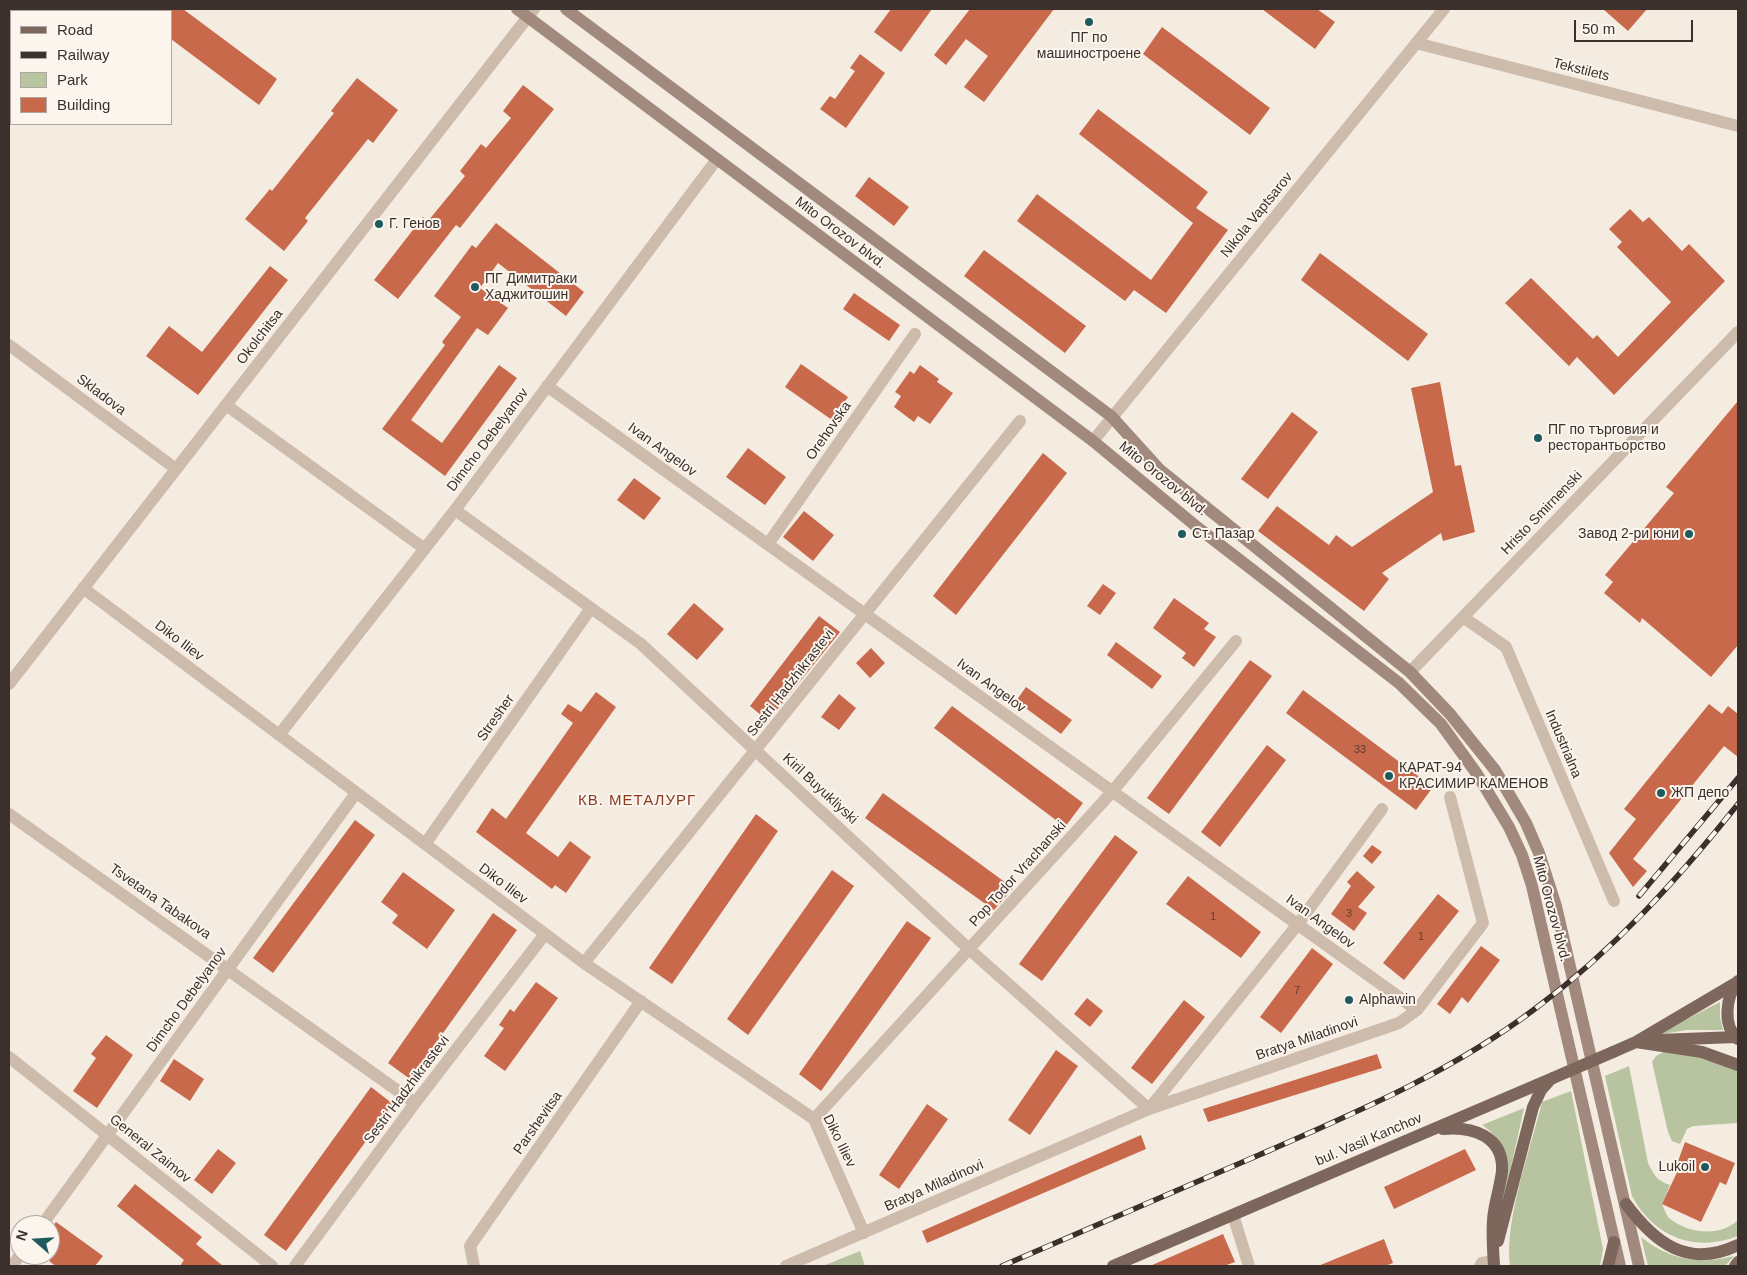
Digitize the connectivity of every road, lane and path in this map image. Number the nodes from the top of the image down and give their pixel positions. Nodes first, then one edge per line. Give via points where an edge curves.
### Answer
1 (517, 9) edge
2 (566, 9) edge
3 (1439, 11) edge
4 (531, 13) edge
5 (1416, 43) junction
6 (1738, 126) edge
7 (717, 159) junction
8 (1738, 332) edge
9 (915, 334) dead end
10 (9, 345) edge
11 (547, 386) junction
12 (226, 405) junction
13 (1112, 416) junction
14 (1020, 421) dead end
15 (1092, 441) junction
16 (176, 469) junction
17 (455, 510) junction
18 (768, 544) junction
19 (425, 549) junction
20 (83, 588) junction
21 (591, 608) junction
22 (865, 614) junction
23 (1463, 617) junction
24 (1236, 641) dead end
25 (1410, 672) junction
26 (9, 684) edge
27 (279, 735) junction
28 (757, 750) junction
29 (1112, 792) junction
30 (356, 793) junction
31 (1450, 797) dead end
32 (1382, 809) dead end
33 (9, 814) edge
34 (425, 844) junction
35 (1614, 901) dead end
36 (1298, 924) junction
37 (545, 934) junction
38 (970, 950) junction
39 (584, 963) junction
40 (228, 969) junction
41 (1737, 982) edge
42 (641, 1001) junction
43 (1417, 1010) junction
44 (1737, 1038) edge
45 (1636, 1042) junction
46 (9, 1057) edge
47 (1738, 1065) edge
48 (1552, 1078) junction
49 (415, 1103) junction
50 (1148, 1109) junction
51 (814, 1119) junction
52 (1430, 1131) junction
53 (108, 1134) junction
54 (1626, 1204) junction
55 (49, 1215) edge
56 (1233, 1215) junction
57 (864, 1233) junction
58 (1614, 1242) junction
59 (1738, 1245) edge
60 (1494, 1260) edge
61 (1738, 1262) edge
62 (272, 1266) edge
63 (295, 1266) edge
64 (474, 1266) edge
65 (786, 1266) edge
66 (1113, 1266) edge
67 (1249, 1266) edge
68 (1480, 1266) edge
69 (1608, 1266) edge
70 (1620, 1266) edge
71 (1639, 1266) edge
72 (1735, 1266) edge

1 - 4 main road, Mito Orozov blvd.
2 - 13 main road, Mito Orozov blvd.
3 - 5 street, Nikola Vaptsarov
4 - 7 main road, Mito Orozov blvd.
4 - 12 street, Okolchitsa
5 - 6 street, Tekstilets
5 - 13 street, Nikola Vaptsarov
7 - 11 street, Dimcho Debelyanov
7 - 15 main road, Mito Orozov blvd.
8 - 23 street, Hristo Smirnenski
9 - 18 street, Orehovska
10 - 16 street, Skladova
11 - 17 street, Dimcho Debelyanov
11 - 18 street, Ivan Angelov
12 - 16 street, Okolchitsa
12 - 19 street
13 - 15 street, Nikola Vaptsarov
13 - 25 main road, Mito Orozov blvd. via 1160,470
14 - 22 street, Sestri Hadzhikrastevi
15 - 58 main road, Mito Orozov blvd. via 1399,684 1441,724 1477,774 1509,828 1532,886
16 - 20 street, Okolchitsa
17 - 19 street, Dimcho Debelyanov
17 - 21 street, Kiril Buyukliyski
18 - 22 street, Ivan Angelov
19 - 27 street, Dimcho Debelyanov
20 - 26 street, Okolchitsa
20 - 27 street, Diko Iliev
21 - 28 street, Kiril Buyukliyski via 641,644
21 - 34 street, Stresher
22 - 28 street, Sestri Hadzhikrastevi
22 - 29 street, Ivan Angelov
23 - 25 street, Hristo Smirnenski
23 - 35 street, Industrialna via 1506,647
24 - 29 street, Pop Todor Vrachanski
25 - 54 main road, Mito Orozov blvd. via 1476,744 1495,770 1539,853 1556,906
27 - 30 street, Diko Iliev
28 - 38 street, Kiril Buyukliyski
28 - 39 street, Sestri Hadzhikrastevi
29 - 36 street, Ivan Angelov
29 - 38 street, Pop Todor Vrachanski
30 - 34 street, Diko Iliev
30 - 40 street, Dimcho Debelyanov
31 - 43 street, Bratya Miladinovi via 1483,923
32 - 36 street, Bratya Miladinovi
33 - 40 street, Tsvetana Tabakova
34 - 37 street, Diko Iliev
36 - 43 street, Ivan Angelov
36 - 50 street, Bratya Miladinovi
37 - 39 street, Diko Iliev
37 - 49 street, Sestri Hadzhikrastevi
38 - 50 street, Kiril Buyukliyski
38 - 51 street, Pop Todor Vrachanski
39 - 42 street, Diko Iliev
40 - 49 street, Tsvetana Tabakova
40 - 53 street, Dimcho Debelyanov
41 - 44 main road via 1729,1002 1728,1016 1728,1024
41 - 45 main road, bul. Vasil Kanchov
42 - 51 street, Diko Iliev
42 - 64 street, Parshevitsa via 470,1246
43 - 50 street, Bratya Miladinovi via 1399,1023
44 - 45 main road, bul. Vasil Kanchov
45 - 47 main road via 1702,1052
45 - 48 main road, bul. Vasil Kanchov, bridge
46 - 53 street, General Zaimov
48 - 52 main road, bul. Vasil Kanchov
48 - 60 main road via 1541,1090 1533,1107
49 - 63 street, Sestri Hadzhikrastevi
50 - 57 street, Bratya Miladinovi
51 - 57 street, Diko Iliev
52 - 56 main road, bul. Vasil Kanchov
52 - 60 main road via 1462,1128 1473,1131 1493,1143 1498,1151 1502,1169 1493,1220
53 - 55 street, Dimcho Debelyanov
53 - 62 street, General Zaimov
54 - 59 main road via 1652,1236 1674,1248 1706,1253 1721,1252
54 - 71 main road, Mito Orozov blvd.
56 - 66 main road, bul. Vasil Kanchov
56 - 67 street
57 - 65 street, Bratya Miladinovi
58 - 69 main road
58 - 70 main road, Mito Orozov blvd.
60 - 68 street via 1482,1262
61 - 72 main road

